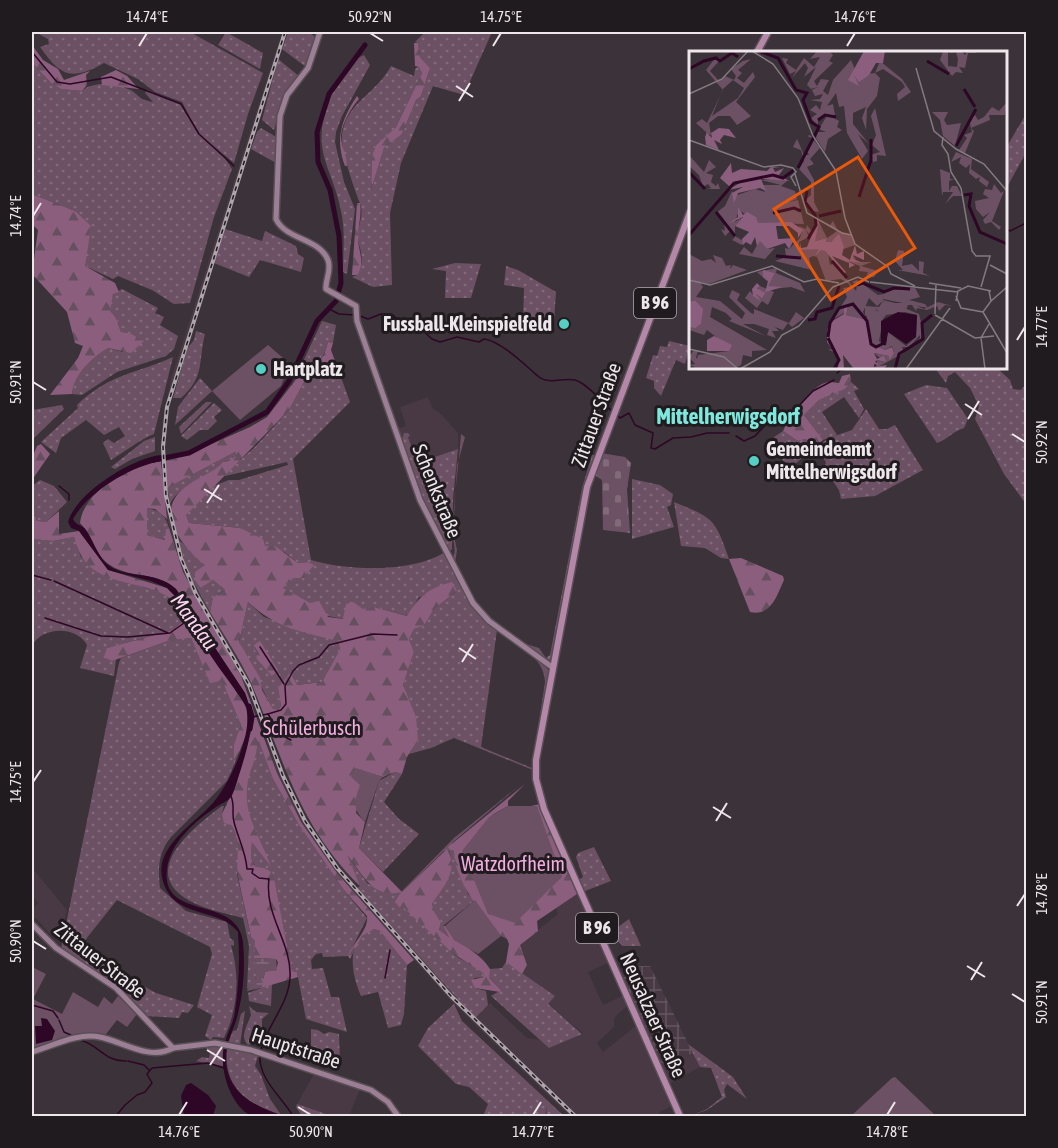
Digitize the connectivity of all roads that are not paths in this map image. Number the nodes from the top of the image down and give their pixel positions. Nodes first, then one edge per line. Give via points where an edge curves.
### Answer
1 (320, 32) edge
2 (768, 32) edge
3 (758, 51) edge
4 (689, 215) edge
5 (552, 667) junction
6 (32, 924) edge
7 (173, 1048) junction
8 (32, 1052) edge
9 (398, 1116) edge
10 (680, 1116) edge

1 - 5 main road, Schenkstraße via 308,68 282,108 277,221 324,254 329,267 326,288 356,306 420,500 473,603 489,621
2 - 3 main road
4 - 5 main road, Zittauer Straße / B 96 via 584,498
5 - 10 main road, Neusalzaer Straße / B 96 via 536,760 536,779 544,809
6 - 7 main road, Zittauer Straße via 56,948 116,988
7 - 8 main road, Hauptstraße via 152,1053 88,1036
7 - 9 main road, Hauptstraße via 218,1044 261,1053 371,1090 388,1102

